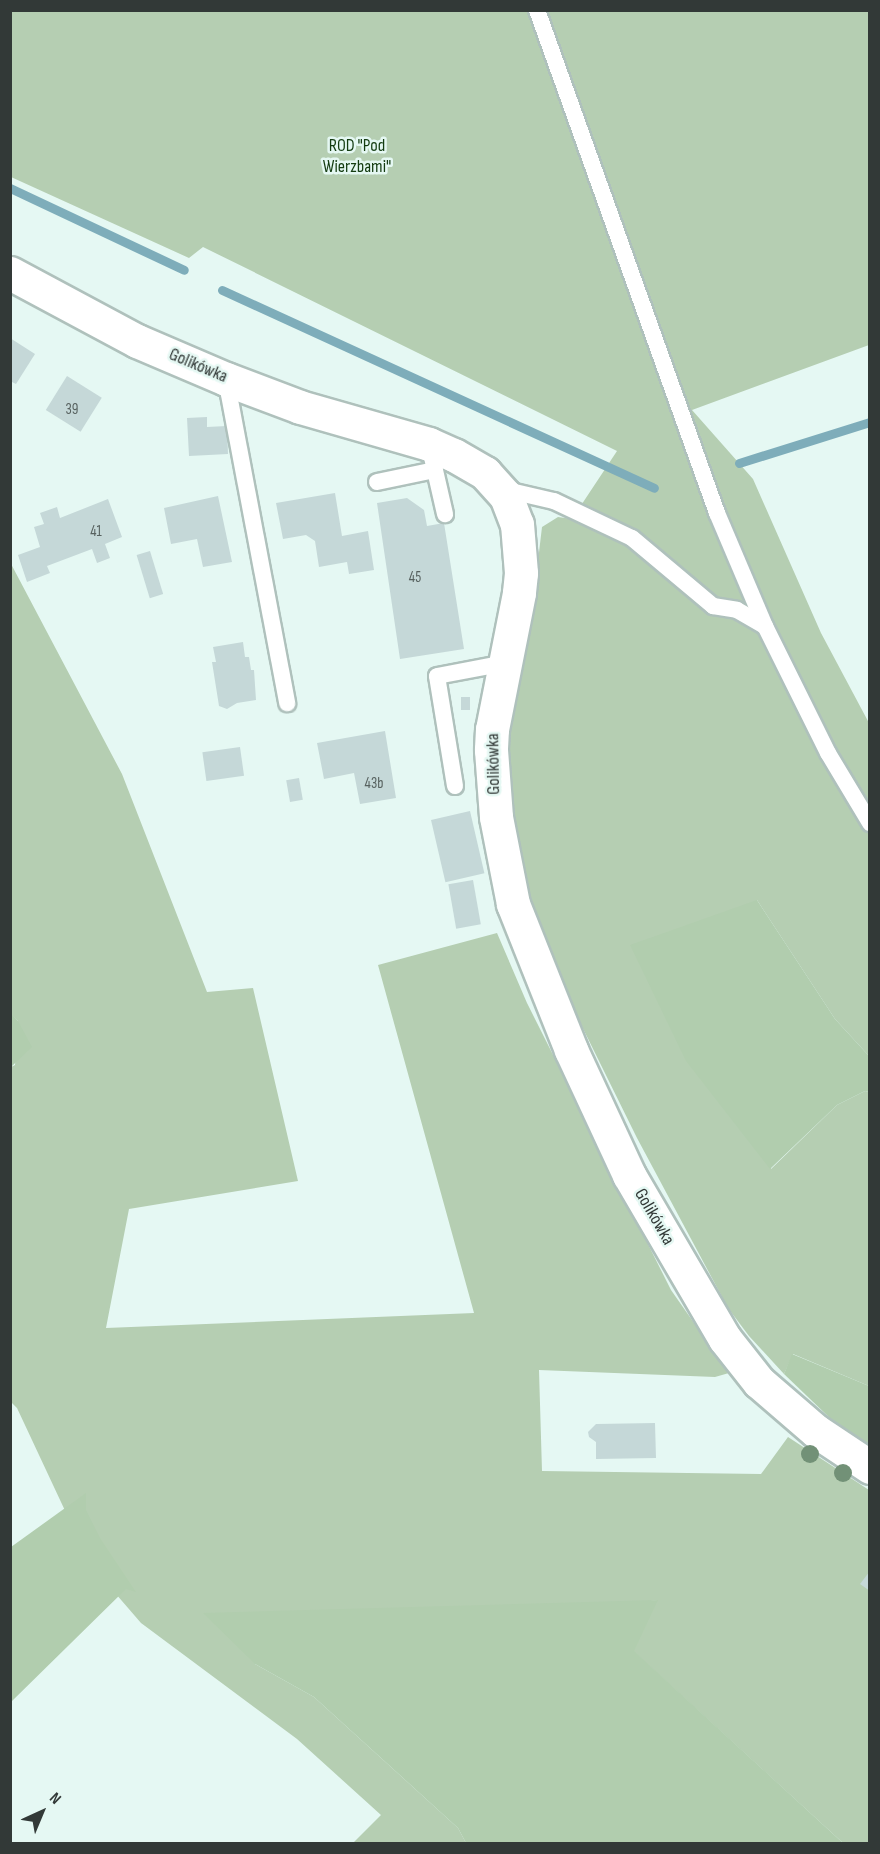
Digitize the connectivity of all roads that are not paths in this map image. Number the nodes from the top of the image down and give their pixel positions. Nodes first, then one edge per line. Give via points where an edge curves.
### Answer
1 (537, 10) edge
2 (10, 273) edge
3 (226, 379) junction
4 (432, 457) junction
5 (377, 482) dead end
6 (501, 489) junction
7 (445, 514) dead end
8 (765, 626) junction
9 (505, 663) junction
10 (287, 703) dead end
11 (455, 786) dead end
12 (870, 823) edge
13 (870, 1467) edge

1 - 8 lane via 717,513
2 - 3 street, Golikówka via 137,341
3 - 4 street, Golikówka
3 - 10 lane
4 - 5 lane
4 - 6 street, Golikówka via 478,468
4 - 7 lane
6 - 8 lane via 554,501 632,538 713,606 737,610
6 - 9 street, Golikówka via 514,514 521,554 519,593
8 - 12 lane via 828,753
9 - 11 lane via 437,676
9 - 13 street, Golikówka via 492,729 496,817 513,904 571,1050 629,1175 725,1339 759,1382 816,1431

